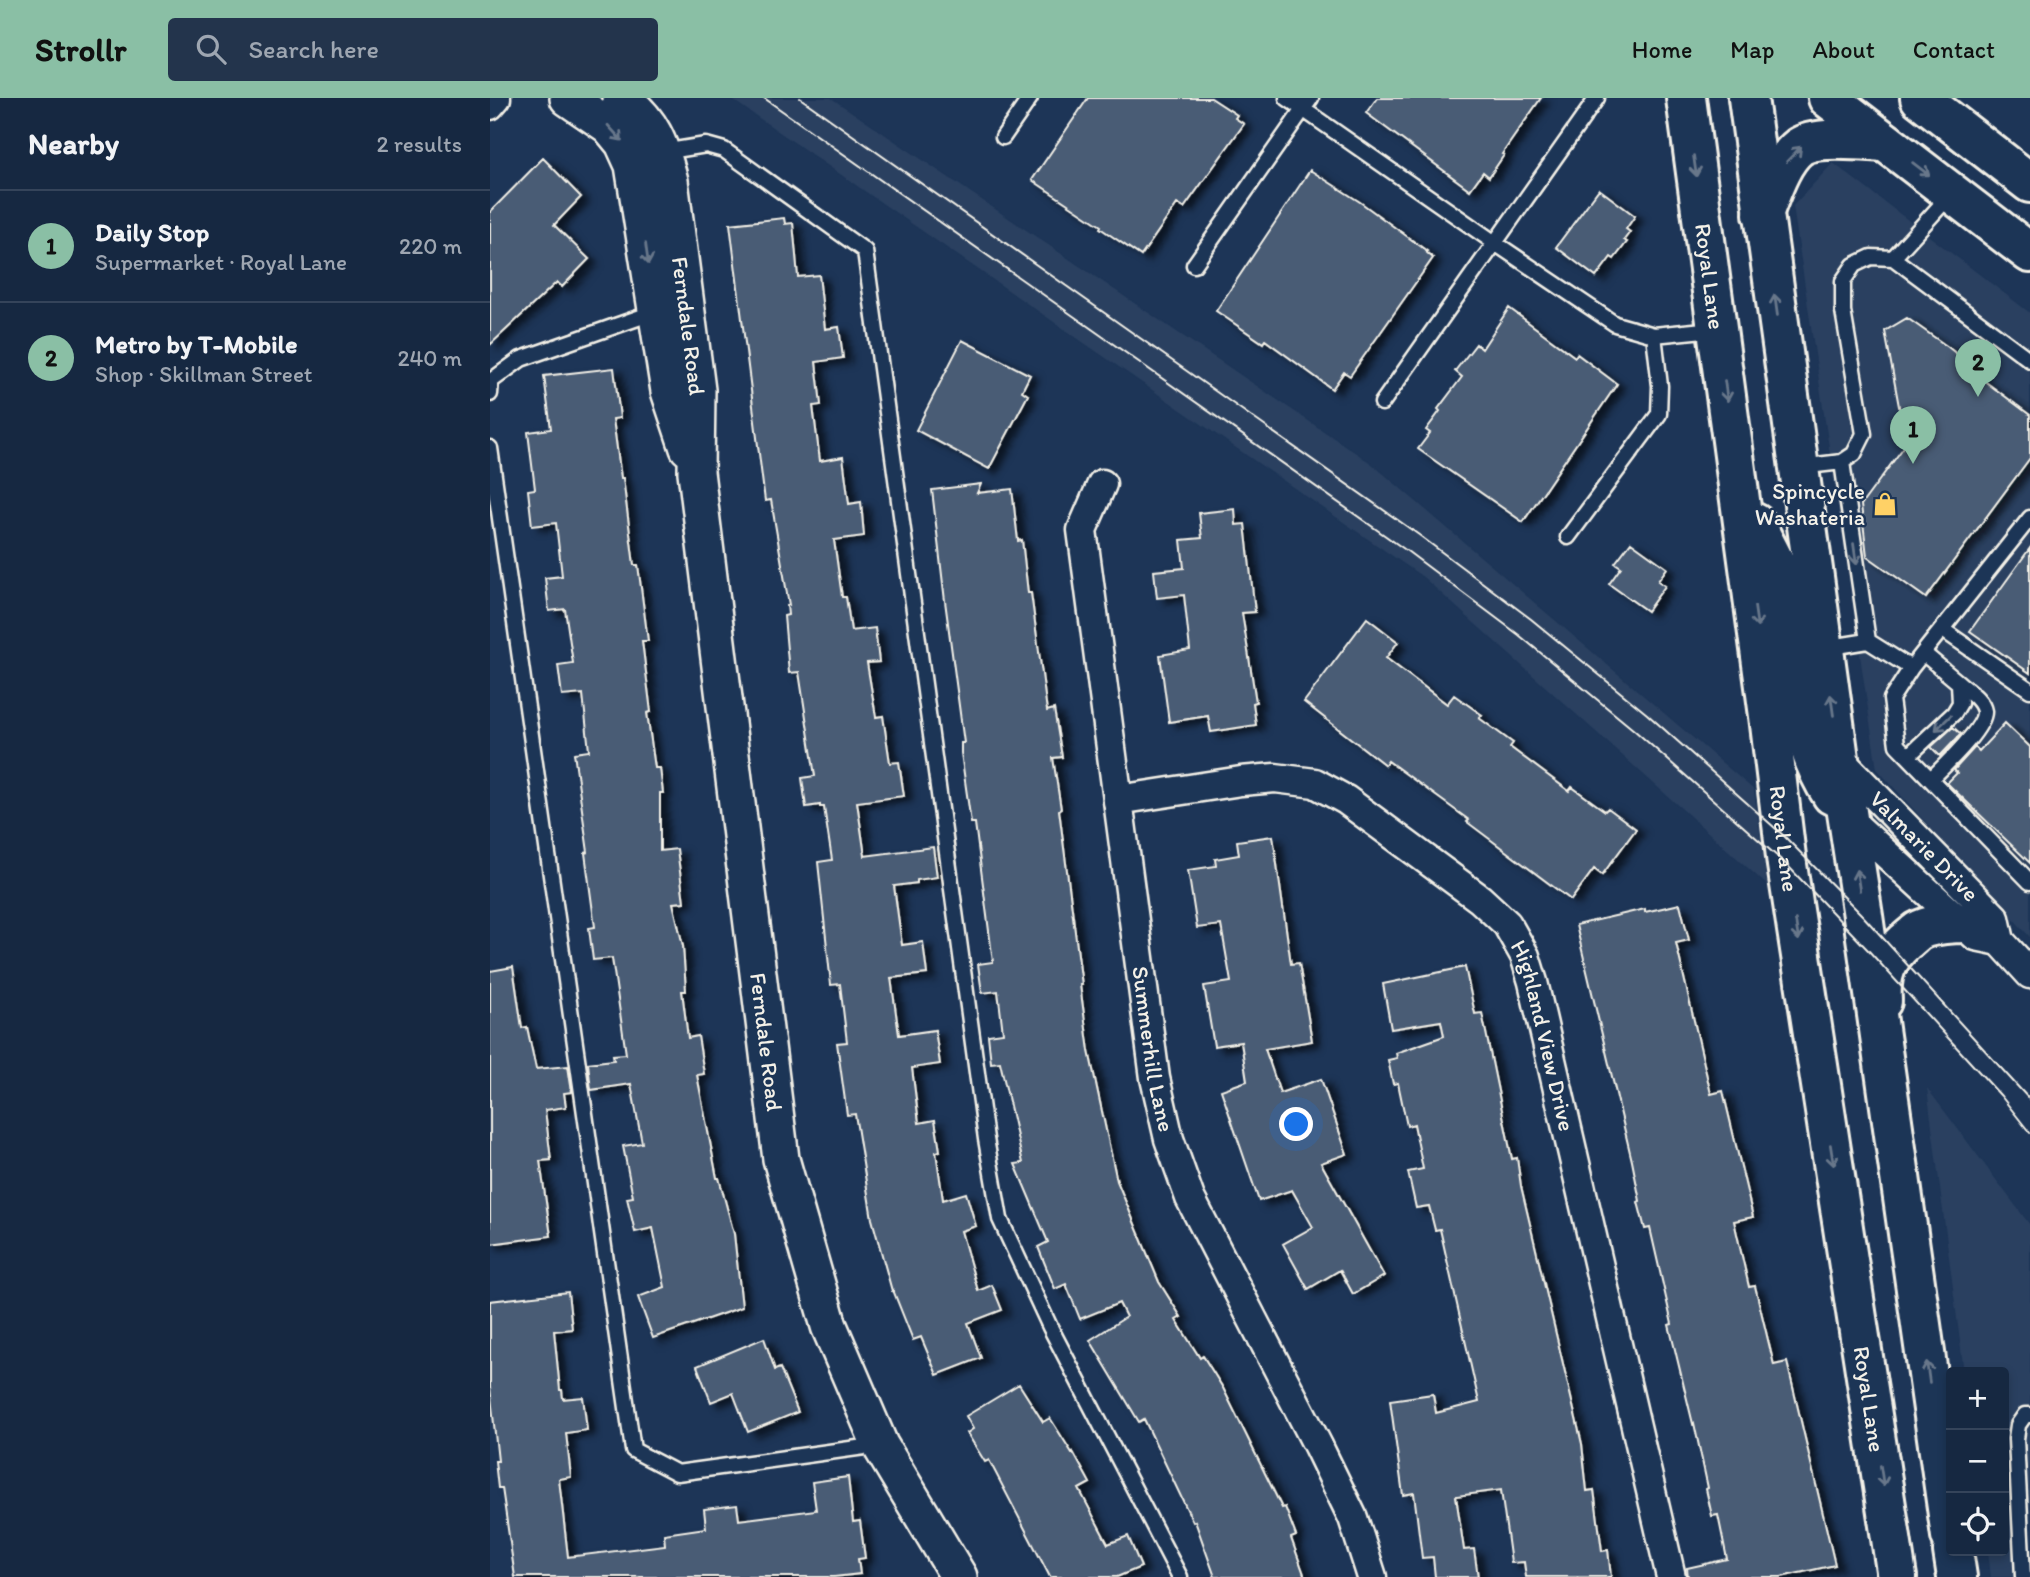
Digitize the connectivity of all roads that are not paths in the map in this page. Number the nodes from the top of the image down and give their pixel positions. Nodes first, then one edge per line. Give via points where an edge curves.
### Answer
1 (496, 98) edge
2 (568, 98) edge
3 (621, 98) edge
4 (1030, 98) edge
5 (1287, 98) edge
6 (1597, 98) edge
7 (1686, 98) edge
8 (1748, 98) edge
9 (1828, 98) edge
10 (1920, 98) edge
11 (1307, 103) edge
12 (490, 105) edge
13 (1003, 136) dead end
14 (1885, 142) junction
15 (656, 173) junction
16 (2030, 183) edge
17 (1952, 193) junction
18 (1763, 214) junction
19 (1495, 243) junction
20 (2030, 253) edge
21 (1892, 258) junction
22 (1194, 265) dead end
23 (655, 312) junction
24 (1717, 329) junction
25 (1654, 335) junction
26 (2030, 360) edge
27 (490, 394) edge
28 (1382, 403) dead end
29 (490, 448) edge
30 (1842, 462) junction
31 (1799, 467) junction
32 (695, 471) junction
33 (1102, 484) dead end
34 (1739, 489) junction
35 (2030, 518) edge
36 (1568, 537) dead end
37 (1943, 630) junction
38 (1868, 641) junction
39 (1824, 648) junction
40 (1923, 653) junction
41 (1911, 668) junction
42 (1959, 683) junction
43 (2030, 690) edge
44 (1909, 757) junction
45 (1839, 759) junction
46 (1931, 779) junction
47 (1118, 800) junction
48 (1849, 820) junction
49 (2030, 882) edge
50 (1961, 923) junction
51 (2000, 941) junction
52 (2030, 974) edge
53 (1885, 1073) junction
54 (2030, 1415) edge
55 (880, 1445) junction
56 (1946, 1501) edge
57 (1954, 1556) edge
58 (959, 1577) edge
59 (1180, 1577) edge
60 (1372, 1577) edge
61 (1671, 1577) edge
62 (1897, 1577) edge
63 (1957, 1577) edge
64 (2024, 1577) edge

1 - 12 street
2 -> 15 street via 609,126 624,143 633,165
3 - 15 street via 652,128
4 - 13 lane
5 - 11 lane
6 - 19 lane
7 -> 24 main road, Royal Lane
8 - 18 main road
9 - 14 main road
10 - 16 main road
11 - 19 lane
11 - 22 lane
14 -> 17 main road
18 -> 14 main road via 1774,184 1800,146 1825,141
15 -> 23 street, Ferndale Road
15 - 32 street, Ferndale Road via 697,390
15 - 59 lane via 706,145 724,150 865,251 1000,1219 1050,1328
17 - 20 main road
17 - 21 lane
31 -> 18 main road
19 - 25 lane via 1615,324
19 - 28 lane
21 - 26 lane
21 - 30 lane via 1871,257 1854,265 1843,281 1843,311 1864,434 1854,454
23 - 27 lane via 521,359 491,381
23 - 32 street, Ferndale Road via 669,391
24 - 25 lane
24 -> 34 main road, Royal Lane
25 - 36 lane via 1658,414
29 - 55 lane via 633,1450 677,1474
30 - 31 lane
30 -> 38 lane
31 - 39 main road
32 - 55 street, Ferndale Road via 781,1159 830,1326
33 - 47 street, Summerhill Lane via 1082,530
34 - 48 main road via 1783,583 1805,733 1829,790
34 -> 62 main road, Royal Lane via 1787,866
35 - 37 lane
37 - 40 lane
37 - 43 lane
38 - 39 lane
38 - 41 lane
45 -> 39 main road
40 - 41 lane
40 - 42 lane
41 - 44 lane via 1891,699 1897,745
42 -> 44 lane via 1954,713
42 - 46 lane via 1980,701 1984,713 1980,726
44 - 46 lane
45 - 48 main road
45 - 51 street, Valmarie Drive via 1995,918
46 - 49 lane
47 - 60 street, Summerhill Lane via 1155,1078 1169,1139 1190,1198 1353,1518
47 - 61 street, Highland View Drive via 1275,778 1315,783 1346,800 1507,924 1533,982
48 - 50 street, Valmarie Drive
53 -> 48 main road
50 - 51 street, Valmarie Drive via 1976,936
50 - 53 main road via 1918,931 1885,969 1881,983
51 - 52 street, Valmarie Drive
56 -> 53 main road
54 - 64 lane via 2018,1425 2015,1439
55 - 58 street, Ferndale Road
57 - 63 main road

